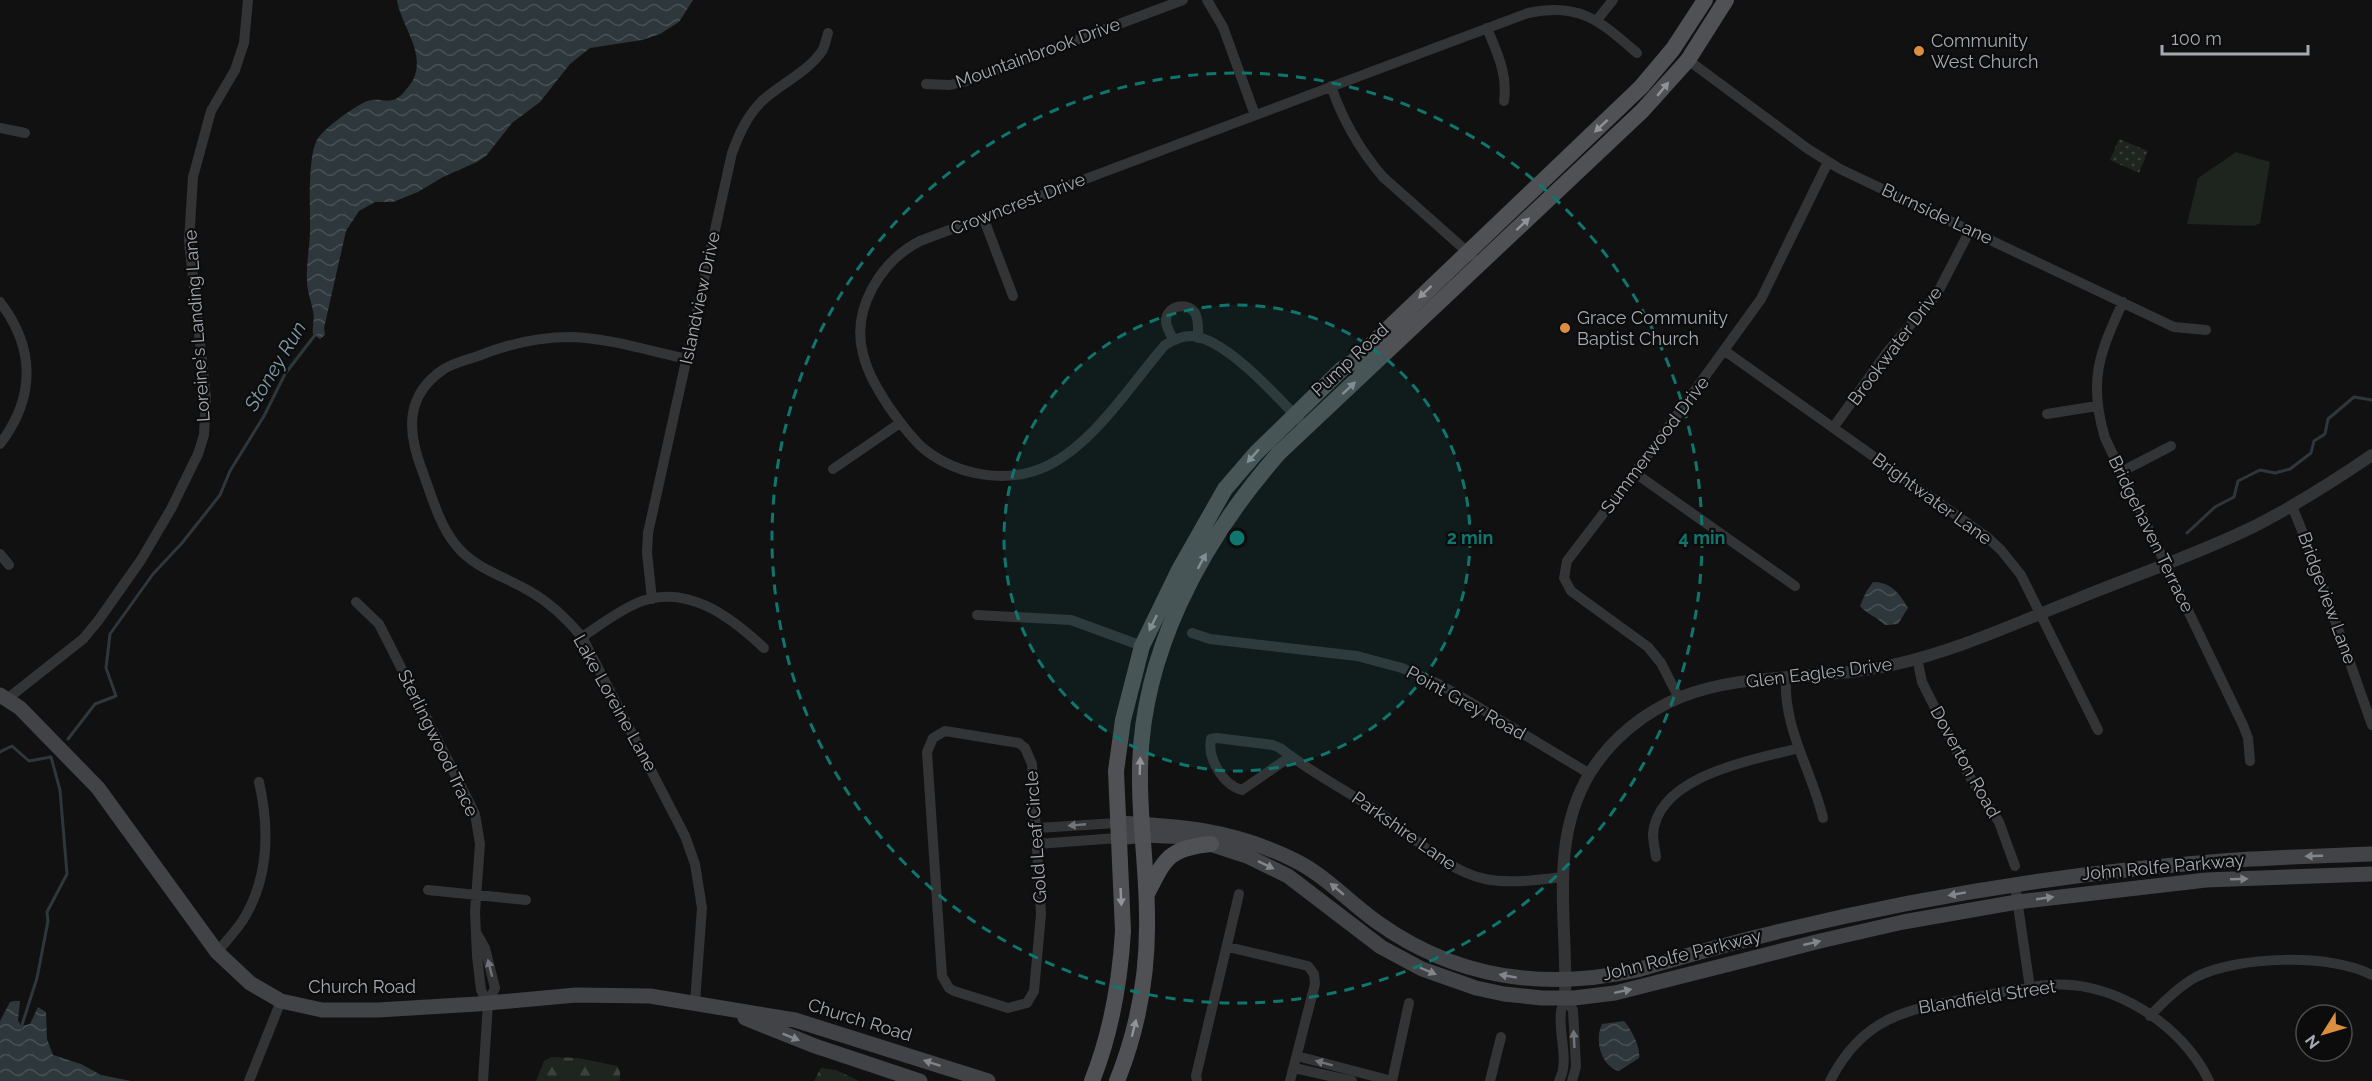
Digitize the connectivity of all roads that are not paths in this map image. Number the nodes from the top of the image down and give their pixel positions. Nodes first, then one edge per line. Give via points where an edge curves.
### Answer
1 (248, 0) edge
2 (1183, 0) edge
3 (1207, 0) edge
4 (1613, 0) edge
5 (1705, 0) edge
6 (1726, 0) edge
7 (1597, 20) junction
8 (1487, 28) junction
9 (828, 33) dead end
10 (1637, 53) dead end
11 (1688, 60) junction
12 (926, 84) dead end
13 (1331, 86) junction
14 (1504, 101) dead end
15 (1255, 114) junction
16 (0, 128) edge
17 (25, 133) dead end
18 (1828, 162) junction
19 (983, 217) junction
20 (1970, 230) junction
21 (1467, 252) junction
22 (1480, 264) junction
23 (1013, 297) dead end
24 (0, 302) edge
25 (2123, 302) junction
26 (2206, 330) dead end
27 (1198, 338) junction
28 (1173, 340) junction
29 (1725, 351) junction
30 (687, 359) junction
31 (2097, 406) junction
32 (2047, 414) dead end
33 (1294, 415) junction
34 (900, 423) junction
35 (1306, 428) junction
36 (1833, 428) junction
37 (0, 444) edge
38 (2171, 446) dead end
39 (2372, 455) edge
40 (833, 469) dead end
41 (2121, 471) junction
42 (1635, 473) junction
43 (2292, 506) junction
44 (0, 554) edge
45 (2165, 564) junction
46 (9, 565) dead end
47 (1795, 585) dead end
48 (652, 599) junction
49 (356, 602) dead end
50 (2040, 614) junction
51 (977, 615) dead end
52 (1192, 633) dead end
53 (582, 637) junction
54 (1142, 646) junction
55 (764, 648) dead end
56 (1917, 658) junction
57 (1786, 678) junction
58 (4, 697) edge
59 (1679, 698) junction
60 (2372, 725) edge
61 (2098, 730) dead end
62 (1799, 748) junction
63 (1291, 756) junction
64 (2250, 761) dead end
65 (1590, 774) junction
66 (259, 782) dead end
67 (1823, 818) dead end
68 (1037, 828) junction
69 (1117, 830) junction
70 (1143, 830) junction
71 (1037, 844) junction
72 (1211, 844) junction
73 (2372, 854) edge
74 (1656, 857) dead end
75 (2015, 866) dead end
76 (2372, 874) edge
77 (1562, 877) junction
78 (2014, 885) junction
79 (428, 890) dead end
80 (1239, 894) dead end
81 (476, 895) junction
82 (1146, 895) junction
83 (526, 900) dead end
84 (2017, 902) junction
85 (1228, 947) junction
86 (217, 952) junction
87 (2372, 975) edge
88 (1566, 981) junction
89 (2030, 988) junction
90 (1565, 998) junction
91 (281, 1001) junction
92 (695, 1002) junction
93 (488, 1003) junction
94 (1409, 1003) dead end
95 (717, 1007) junction
96 (2150, 1016) junction
97 (1501, 1037) dead end
98 (1297, 1056) junction
99 (1294, 1068) junction
100 (1345, 1078) edge
101 (249, 1081) edge
102 (483, 1081) edge
103 (920, 1081) edge
104 (988, 1081) edge
105 (1092, 1081) edge
106 (1118, 1081) edge
107 (1197, 1081) edge
108 (1290, 1081) edge
109 (1392, 1081) edge
110 (1490, 1081) edge
111 (1559, 1081) edge
112 (1572, 1081) edge
113 (1830, 1081) edge
114 (2209, 1081) edge

1 - 58 street, Loreine's Landing Lane via 244,43 235,70 211,111 193,177 189,241 206,398 204,435 198,454 147,550 98,621 83,639
2 - 12 street, Mountainbrook Drive via 968,81 950,86
3 - 15 street via 1222,27
4 - 7 street
5 -> 21 main road, Pump Road via 1673,49 1641,87
6 - 11 main road, Pump Road
7 - 8 street, Crowncrest Drive via 1551,9
7 - 10 street, Crowncrest Drive
8 - 13 street, Crowncrest Drive
8 - 14 street via 1504,74
9 - 30 street, Islandview Drive via 824,50 762,102 738,138 728,166
11 - 18 street, Burnside Lane
22 -> 11 main road, Pump Road via 1642,111
13 - 15 street, Crowncrest Drive
13 - 21 street via 1348,129 1371,163
15 - 19 street, Crowncrest Drive
16 - 17 street
18 - 20 street, Burnside Lane
18 - 29 street, Summerwood Drive via 1766,290
19 - 23 street
19 - 34 street, Crowncrest Drive via 920,241 898,255 882,272 867,300 862,320 862,352 873,380
20 - 25 street, Burnside Lane
20 - 36 street, Brookwater Drive via 1937,294 1888,351
21 - 22 street
21 -> 33 main road, Pump Road
35 -> 22 main road, Pump Road
24 - 37 street via 19,333 27,362 27,384 22,407
25 - 26 street, Burnside Lane via 2174,327
25 - 31 street, Bridgehaven Terrace via 2098,366
27 - 28 street
27 - 28 street via 1196,315 1180,306 1171,310 1166,319
27 - 33 street via 1248,369
28 - 34 street, Crowncrest Drive via 1081,444 1036,470 1004,476 957,467 923,448
29 - 36 street, Brightwater Lane
29 - 42 street, Summerwood Drive
30 - 48 street, Islandview Drive via 648,532
30 - 53 street, Lake Loreine Lane via 573,337 514,343 445,368 426,384 414,407 412,442 450,538 471,561 544,600
31 - 32 street
31 - 41 street, Bridgehaven Terrace via 2105,438
33 - 35 street
33 -> 54 main road, Pump Road via 1225,489
34 - 40 street
70 -> 35 main road, Pump Road via 1140,780 1144,716 1173,620 1220,531 1245,493
36 - 50 street, Brightwater Lane via 2001,549 2020,574
38 - 41 street
39 - 43 street, Glen Eagles Drive
41 - 45 street, Bridgehaven Terrace
42 - 47 street
42 - 59 street, Summerwood Drive via 1567,561 1564,578 1575,595 1655,655
43 - 45 street, Glen Eagles Drive
43 - 60 street, Bridgeview Lane
44 - 46 street
45 - 50 street, Glen Eagles Drive
45 - 64 street, Bridgehaven Terrace via 2243,725
48 - 53 street via 614,614
48 - 55 street via 674,598 705,604 727,616
49 - 81 street, Sterlingwood Trace via 379,624 476,814 480,844
50 - 56 street, Glen Eagles Drive
50 - 61 street, Brightwater Lane
51 - 54 street via 1071,620
52 - 65 street, Point Grey Road via 1210,639 1357,656 1402,668 1470,702
53 - 92 street, Lake Loreine Lane via 680,825 695,864 702,908
54 - 69 main road, Pump Road via 1118,748
56 - 57 street, Glen Eagles Drive via 1859,671
56 - 75 street, Doverton Road via 1922,682 1968,774 1999,822
57 - 59 street, Glen Eagles Drive via 1721,685
57 - 62 street via 1786,701
58 - 86 main road, Church Road via 20,708 98,788
59 - 65 street, Glen Eagles Drive via 1636,722 1615,741
62 - 67 street
62 - 74 street via 1716,771 1682,789 1656,821
63 - 63 street, Parkshire Lane via 1273,745 1217,738 1210,743 1223,778 1230,786 1242,790
63 - 77 street, Parkshire Lane via 1463,872 1509,882
65 - 77 street, Glen Eagles Drive via 1571,815
66 - 86 street via 266,830 259,887 246,915
69 -> 68 street
68 - 71 street, Gold Leaf Circle
68 - 71 street, Gold Leaf Circle via 1032,764 1025,748 1011,741 954,731 933,738 927,752 941,967 949,988 1008,1008 1021,1006 1032,997 1040,938
69 - 70 main road
69 - 71 street
69 -> 105 main road via 1122,956 1113,1016
70 - 72 main road, John Rolfe Parkway
70 - 82 main road
88 -> 70 main road, John Rolfe Parkway via 1514,978 1446,960 1384,928 1326,880 1294,860 1212,831 1174,825
72 - 82 main road via 1186,847 1170,856
72 -> 90 main road, John Rolfe Parkway via 1288,876 1381,947 1422,969 1504,994
73 -> 78 main road, John Rolfe Parkway via 2221,861
84 -> 76 main road, John Rolfe Parkway via 2206,880
77 - 88 street, Glen Eagles Drive
78 - 84 street
78 -> 88 main road, John Rolfe Parkway via 1835,918 1625,973
79 - 81 street
80 - 85 street
81 - 83 street
81 - 93 street, Sterlingwood Trace via 477,934 485,948 495,988
106 -> 82 main road via 1141,995 1147,938
84 - 89 street
90 -> 84 main road, John Rolfe Parkway via 1615,993 1830,938
85 - 98 street via 1308,966 1314,974
85 - 107 street
86 - 91 main road, Church Road via 250,983
87 - 96 street via 2345,964 2312,960 2224,967 2175,991
88 - 90 street, Glen Eagles Drive
89 - 96 street, Blandfield Street via 2076,985 2096,989
89 - 113 street, Blandfield Street via 1920,1007 1892,1017 1855,1044
90 - 111 street
112 -> 90 street via 1573,1010
91 - 93 main road, Church Road via 322,1010
91 - 101 street
92 - 93 main road, Church Road via 621,994
92 - 95 main road, Church Road
93 - 102 street, Sterlingwood Trace
94 - 109 street
95 -> 103 main road, Church Road via 815,1046
104 -> 95 main road, Church Road via 795,1020
96 - 114 street, Blandfield Street via 2188,1049
97 - 110 street
98 - 99 street
100 -> 98 street
99 - 100 street
99 - 108 street
100 - 109 street

